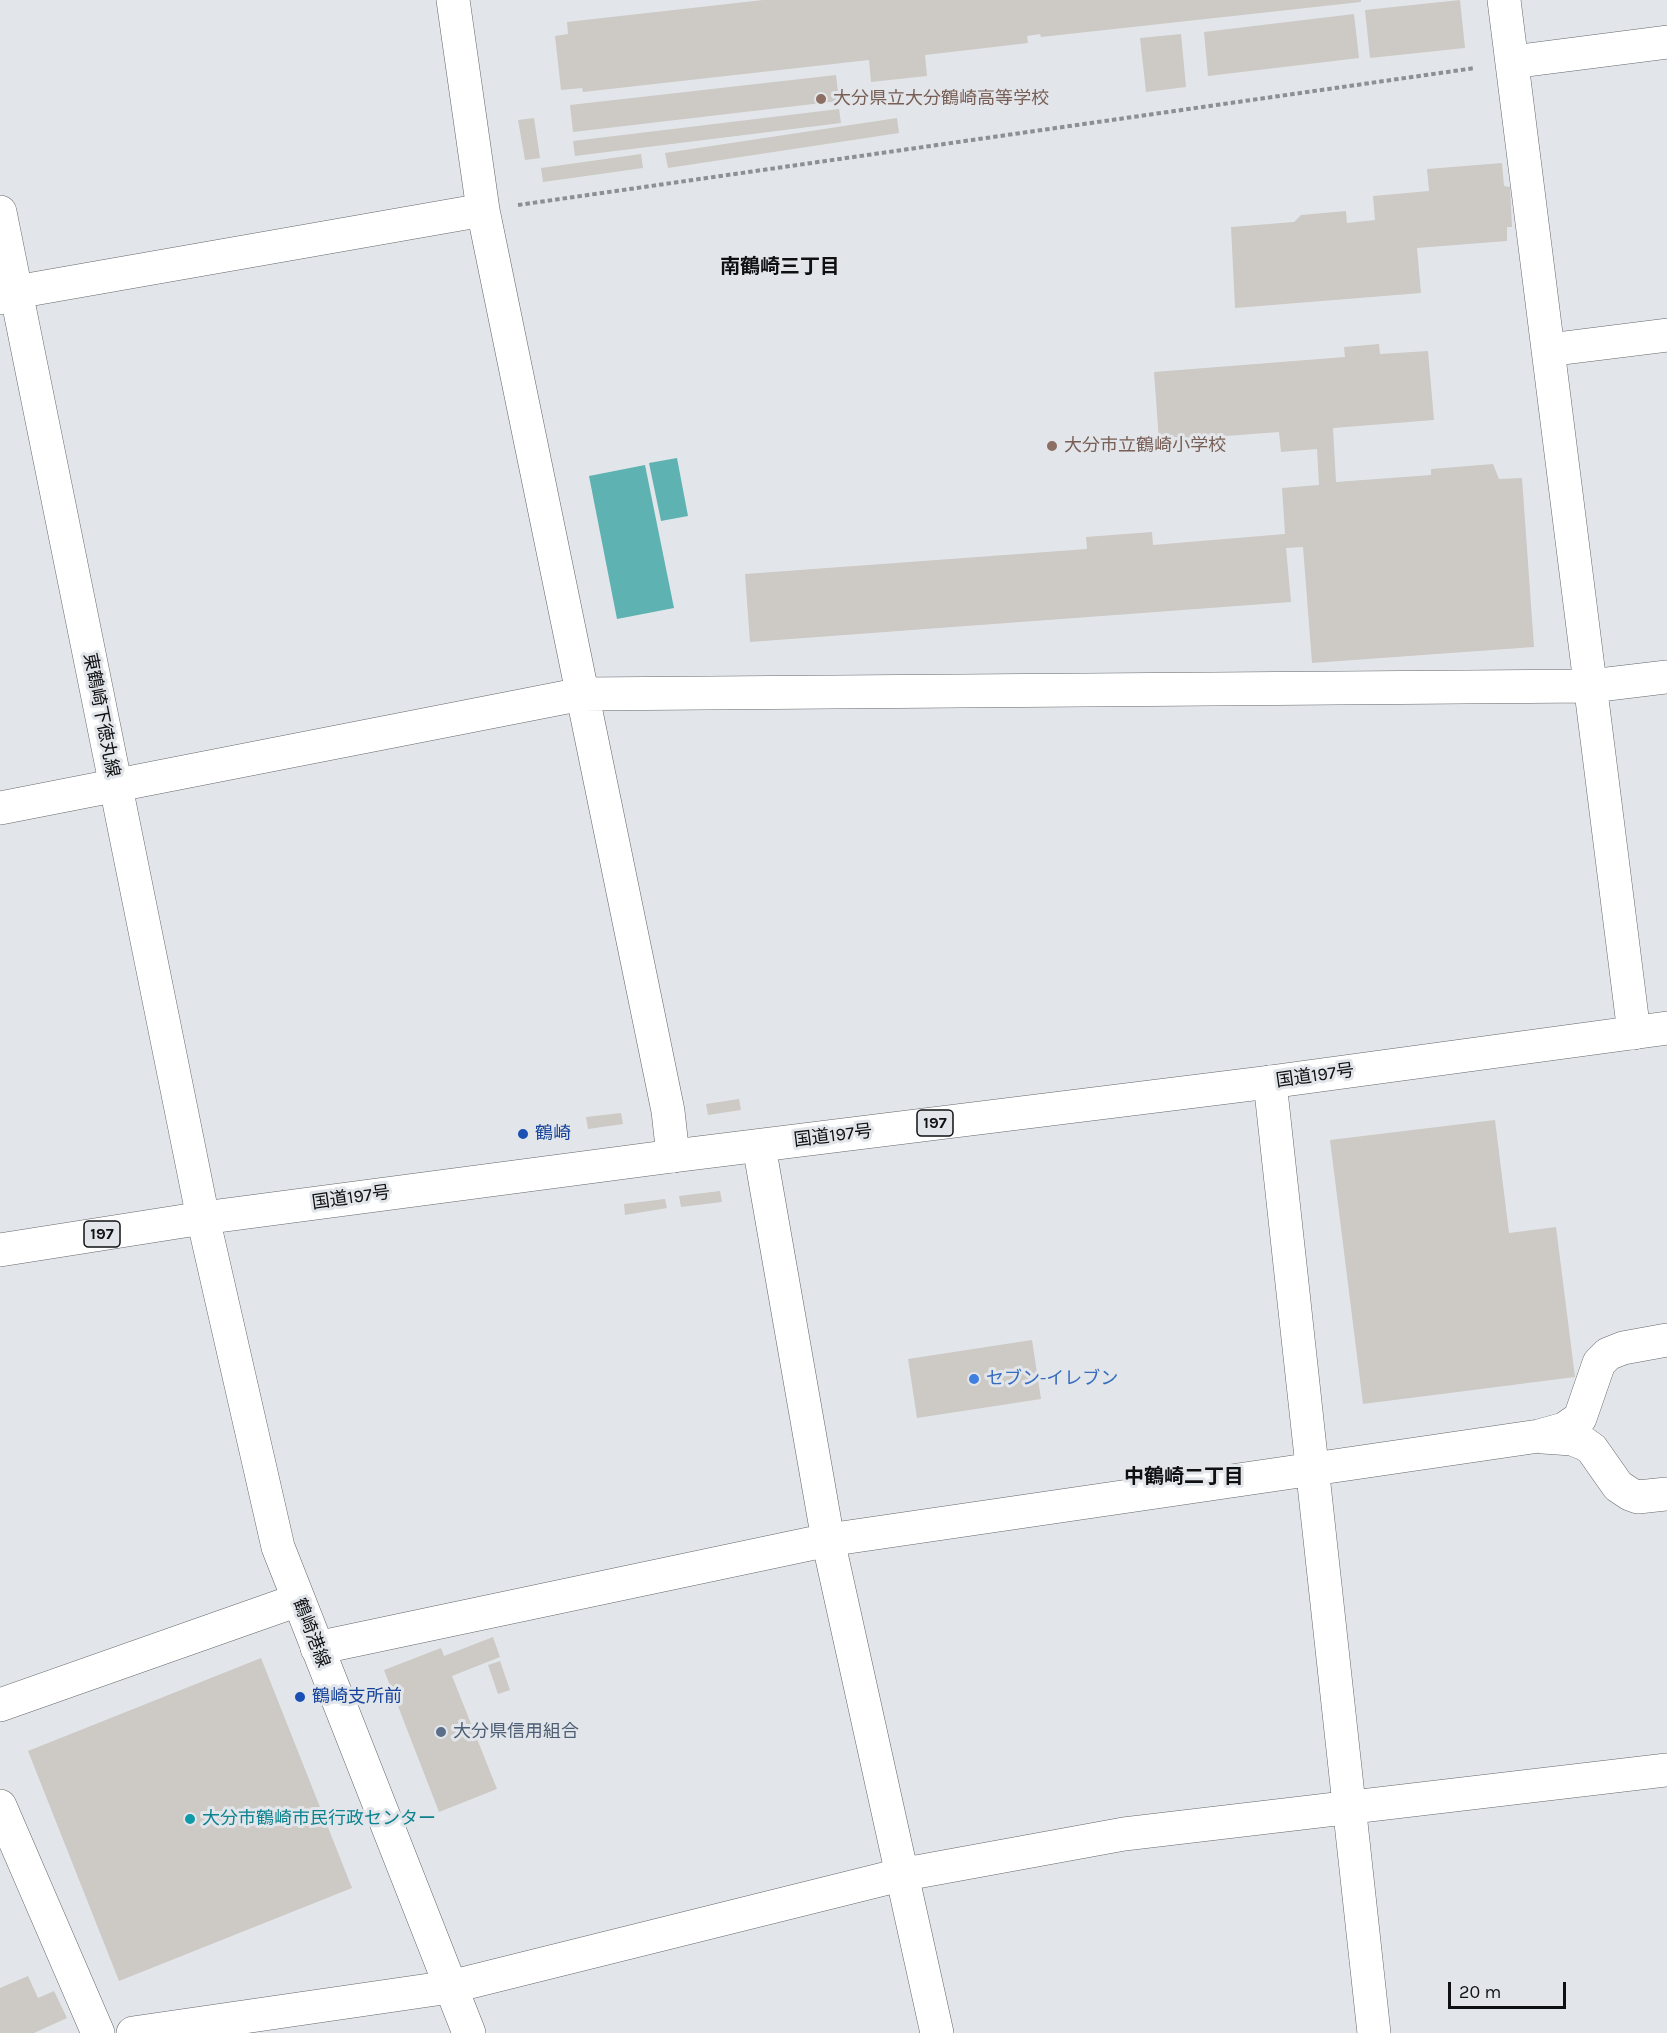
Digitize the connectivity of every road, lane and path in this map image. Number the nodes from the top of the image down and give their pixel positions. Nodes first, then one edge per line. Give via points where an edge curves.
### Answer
1 (453, 0) edge
2 (1504, 0) edge
3 (1667, 42) edge
4 (1512, 62) junction
5 (483, 210) junction
6 (0, 212) edge
7 (8, 295) edge
8 (1667, 335) edge
9 (1548, 350) junction
10 (1667, 677) edge
11 (1591, 686) junction
12 (582, 694) junction
13 (116, 786) junction
14 (0, 808) edge
15 (1667, 1028) edge
16 (1634, 1033) junction
17 (1270, 1082) junction
18 (759, 1146) junction
19 (673, 1156) junction
20 (203, 1218) junction
21 (0, 1250) edge
22 (1667, 1340) edge
23 (1539, 1436) junction
24 (1312, 1469) junction
25 (1667, 1494) edge
26 (828, 1540) junction
27 (298, 1600) junction
28 (317, 1648) junction
29 (0, 1705) edge
30 (1667, 1770) edge
31 (1349, 1807) junction
32 (2, 1819) edge
33 (900, 1875) junction
34 (450, 1987) junction
35 (98, 2033) edge
36 (133, 2033) edge
37 (469, 2033) edge
38 (936, 2033) edge
39 (1374, 2033) edge

1 - 5 main road
2 - 4 main road
3 - 4 main road
4 - 5 path
4 - 9 main road
5 - 7 main road
5 - 12 main road
6 - 7 main road, 東鶴崎下徳丸線
7 - 13 main road, 東鶴崎下徳丸線
8 - 9 main road
9 - 11 main road
10 - 11 main road
11 - 12 main road
11 - 16 main road
12 - 13 main road
12 - 19 main road via 668,1111
13 - 14 main road
13 - 20 main road, 東鶴崎下徳丸線
15 - 16 main road, 国道197号 / 197
16 - 17 main road, 国道197号 / 197
17 - 18 main road, 国道197号 / 197
17 - 24 main road
18 - 19 main road, 国道197号 / 197
18 - 26 main road
19 - 20 main road, 国道197号 / 197
20 - 21 main road, 国道197号 / 197
20 - 27 main road, 鶴崎港線 via 278,1547
22 - 23 main road via 1608,1354 1599,1363 1581,1418 1564,1430
23 - 24 main road
23 - 25 main road via 1585,1444 1618,1486 1630,1494
24 - 26 main road
24 - 31 main road
26 - 28 main road
26 - 33 main road
27 - 28 main road, 鶴崎港線
27 - 29 main road
28 - 34 main road, 鶴崎港線
30 - 31 main road
31 - 33 main road via 1124,1834
31 - 39 main road
32 - 35 main road
33 - 34 main road
33 - 38 main road
34 - 36 main road
34 - 37 main road, 鶴崎港線

